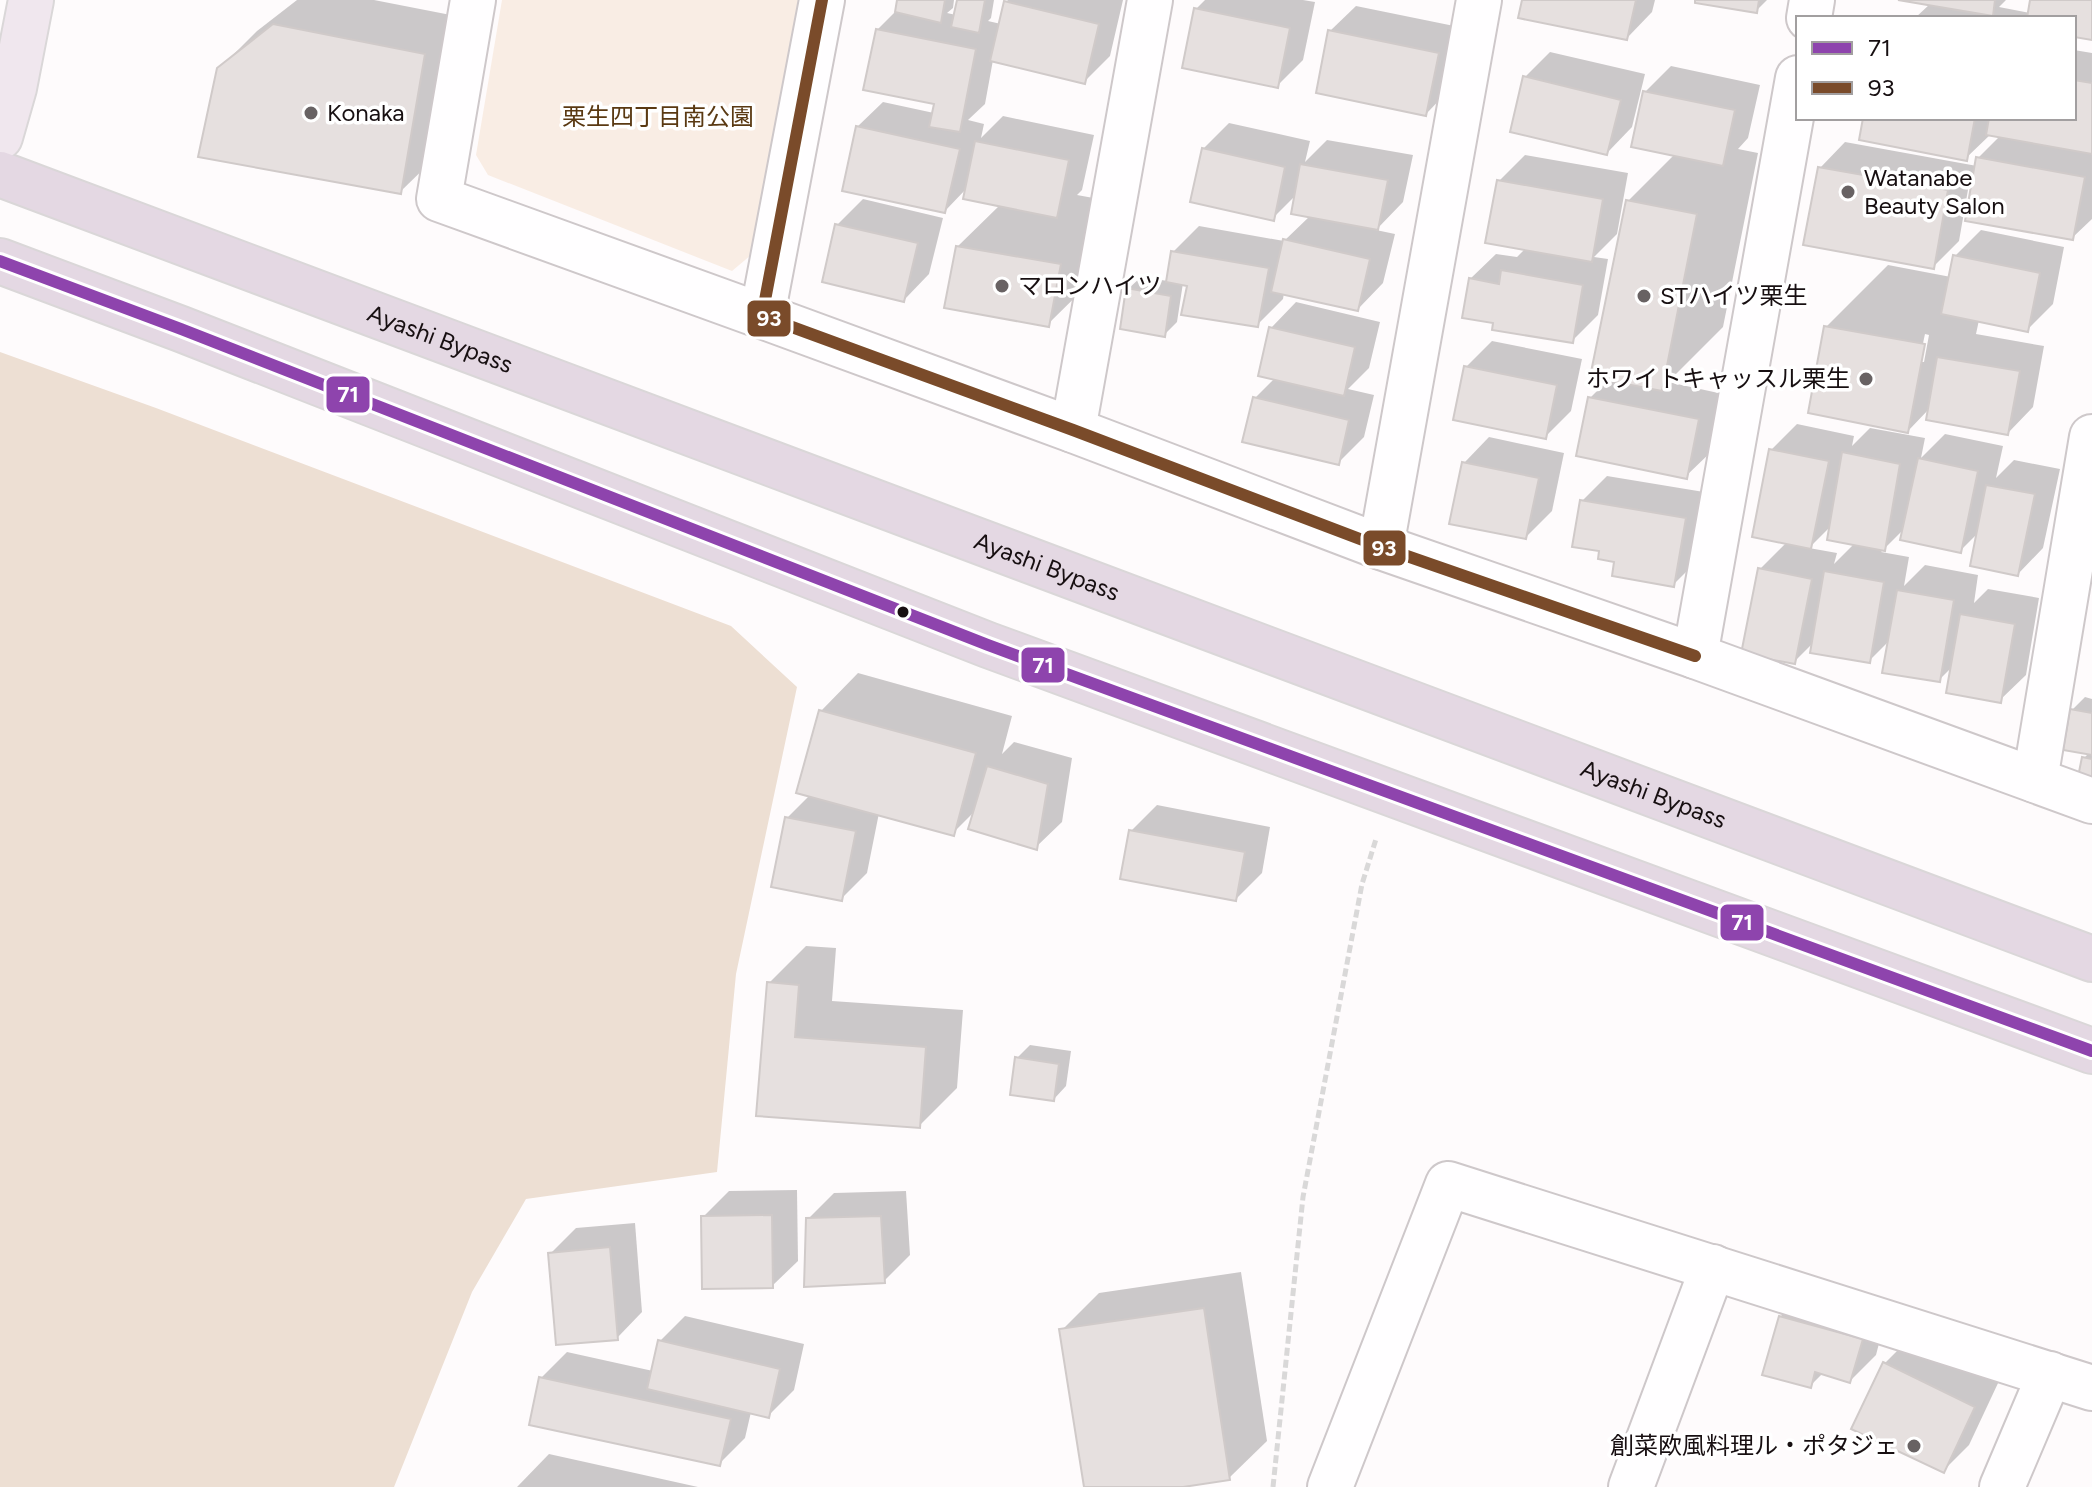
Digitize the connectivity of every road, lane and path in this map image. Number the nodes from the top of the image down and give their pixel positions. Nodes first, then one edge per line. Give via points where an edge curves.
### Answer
1 (31, 0) edge
2 (473, 0) edge
3 (822, 0) edge
4 (1150, 0) edge
5 (1479, 0) edge
6 (1796, 89) edge
7 (0, 137) edge
8 (0, 174) edge
9 (0, 261) edge
10 (762, 316) junction
11 (1073, 430) junction
12 (2092, 437) edge
13 (1381, 547) junction
14 (1695, 656) junction
15 (2035, 780) junction
16 (2092, 801) edge
17 (1380, 827) dead end
18 (2092, 959) edge
19 (2092, 1051) edge
20 (1713, 1267) junction
21 (2050, 1374) junction
22 (2092, 1388) edge
23 (1273, 1487) edge
24 (1330, 1487) edge
25 (1631, 1487) edge
26 (2002, 1487) edge

1 - 7 main road
2 - 10 street via 439,199
3 - 10 street
4 - 11 street
5 - 13 street
6 - 14 street
8 - 18 highway, Ayashi Bypass
9 - 19 highway via 988,645
10 - 11 street
11 - 13 street
12 - 15 street
13 - 14 street
14 - 15 street
15 - 16 street
17 - 23 path via 1362,884 1303,1197
20 - 21 street
20 - 24 street via 1448,1184
20 - 25 street
21 - 22 street
21 - 26 street

